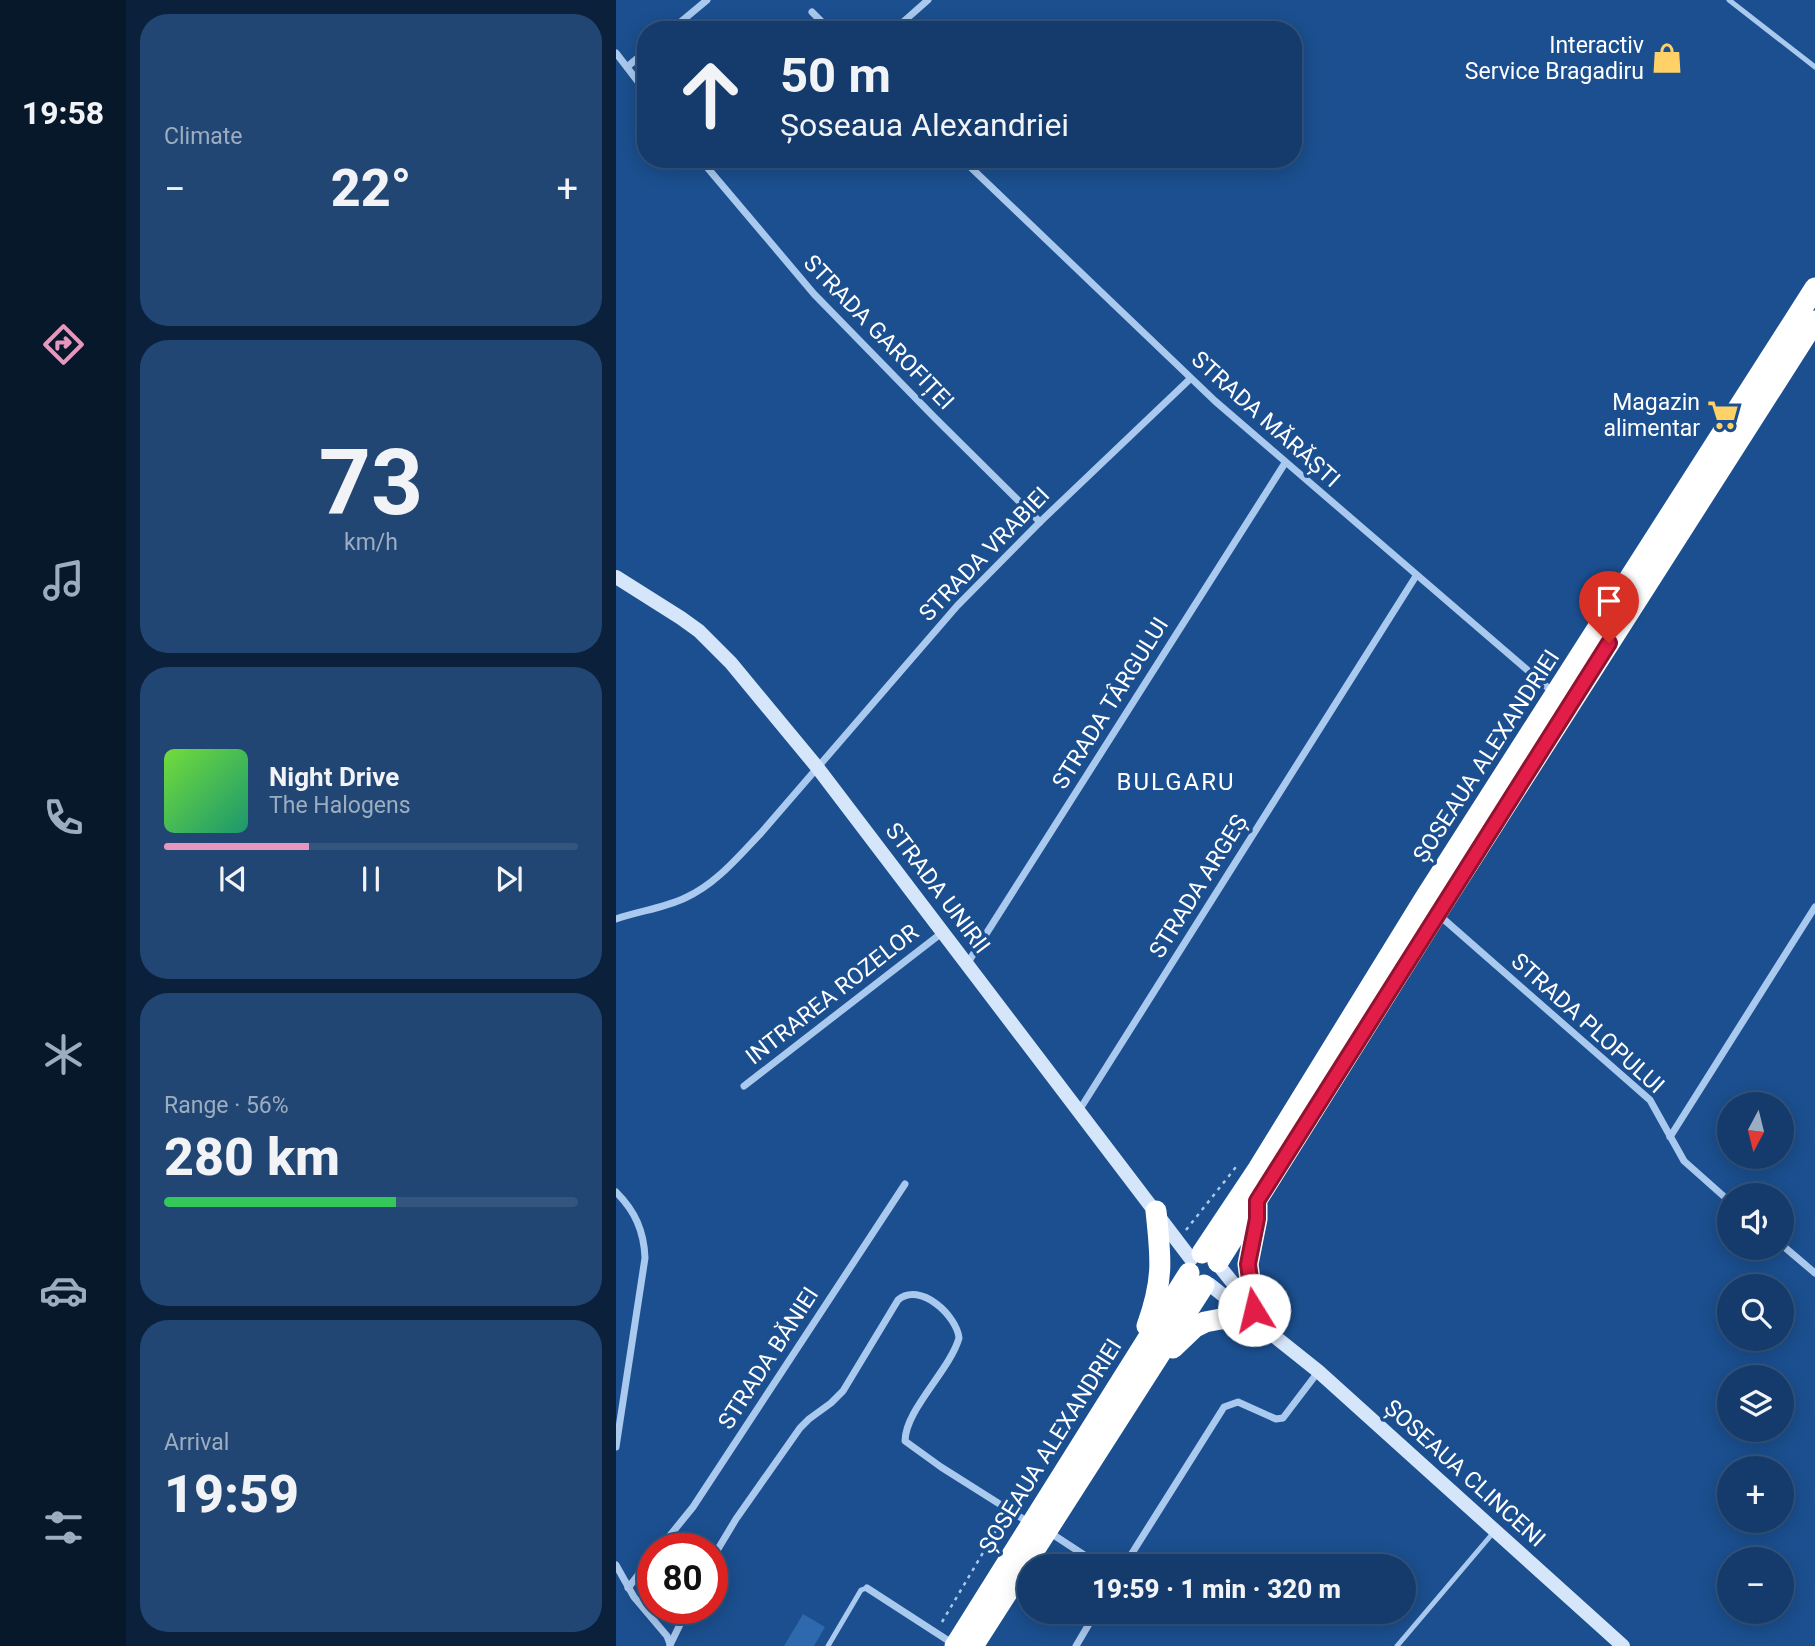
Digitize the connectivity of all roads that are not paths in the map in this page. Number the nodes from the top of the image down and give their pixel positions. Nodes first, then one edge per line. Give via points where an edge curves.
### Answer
1 (707, 0) edge
2 (928, 0) edge
3 (1729, 0) edge
4 (812, 12) dead end
5 (682, 21) edge
6 (821, 21) edge
7 (904, 21) edge
8 (616, 52) edge
9 (637, 58) edge
10 (626, 67) junction
11 (1815, 67) edge
12 (637, 81) edge
13 (708, 168) edge
14 (971, 168) edge
15 (1815, 288) edge
16 (1815, 321) edge
17 (1191, 379) junction
18 (1285, 463) junction
19 (1040, 522) junction
20 (1416, 576) junction
21 (616, 577) edge
22 (1556, 695) junction
23 (817, 767) junction
24 (1815, 907) edge
25 (1437, 913) junction
26 (616, 919) edge
27 (943, 932) junction
28 (967, 964) junction
29 (744, 1086) dead end
30 (1080, 1110) junction
31 (1670, 1137) junction
32 (905, 1184) dead end
33 (1717, 1190) edge
34 (616, 1192) edge
35 (1257, 1201) junction
36 (1156, 1211) junction
37 (1794, 1255) edge
38 (1205, 1269) junction
39 (1815, 1273) edge
40 (1257, 1308) junction
41 (1159, 1355) junction
42 (1134, 1360) junction
43 (1318, 1371) junction
44 (616, 1447) edge
45 (1039, 1527) junction
46 (1495, 1531) junction
47 (671, 1533) edge
48 (728, 1533) edge
49 (1082, 1554) edge
50 (1132, 1554) edge
51 (616, 1565) edge
52 (637, 1576) edge
53 (628, 1588) junction
54 (867, 1588) joint
55 (680, 1624) edge
56 (1089, 1624) edge
57 (670, 1645) edge
58 (828, 1646) edge
59 (955, 1646) edge
60 (973, 1646) edge
61 (1076, 1646) edge
62 (1397, 1646) edge
63 (1623, 1646) edge

1 - 5 street
2 - 7 street
3 - 11 lane
4 - 6 street
8 - 10 street
9 - 10 street
10 - 12 street
13 - 19 street, STRADA GAROFIȚEI via 814,294
14 - 17 street, STRADA MĂRĂȘTI
15 - 22 highway, ȘOSEAUA ALEXANDRIEI
16 - 25 highway, ȘOSEAUA ALEXANDRIEI
17 - 18 street, STRADA MĂRĂȘTI
17 - 19 street, STRADA VRABIEI
18 - 20 street, STRADA MĂRĂȘTI
18 - 28 street, STRADA TÂRGULUI
19 - 23 street, STRADA VRABIEI via 957,606
20 - 22 street, STRADA MĂRĂȘTI
20 - 30 street, STRADA ARGEȘ
21 - 23 main road, STRADA UNIRII via 718,648
22 - 38 highway, ȘOSEAUA ALEXANDRIEI via 1258,1169
23 - 26 street, STRADA VRABIEI via 715,879 684,899
23 - 27 main road, STRADA UNIRII
24 - 31 street
25 - 31 street, STRADA PLOPULUI via 1650,1100
25 - 35 highway, ȘOSEAUA ALEXANDRIEI
27 - 28 main road, STRADA UNIRII
27 - 29 street, INTRAREA ROZELOR
28 - 30 main road, STRADA UNIRII
30 - 36 main road, STRADA UNIRII
31 - 33 street, STRADA PLOPULUI via 1684,1161
32 - 47 street, STRADA BĂNIEI
34 - 44 street via 637,1218 645,1244
35 - 38 highway, ȘOSEAUA ALEXANDRIEI
35 - 40 highway via 1248,1264
36 - 38 main road, STRADA UNIRII
36 - 42 highway via 1161,1274
37 - 39 street
38 - 40 main road, ȘOSEAUA CLINCENI
38 - 41 highway, ȘOSEAUA ALEXANDRIEI
38 - 42 highway, ȘOSEAUA ALEXANDRIEI
40 - 41 highway via 1205,1322
40 - 43 main road, ȘOSEAUA CLINCENI via 1275,1336
41 - 45 highway, ȘOSEAUA ALEXANDRIEI
42 - 45 highway, ȘOSEAUA ALEXANDRIEI
43 - 46 main road, ȘOSEAUA CLINCENI
43 - 50 street via 1280,1420 1238,1402 1224,1407
45 - 48 street via 905,1441 915,1412 959,1338 958,1330 932,1301 911,1294 898,1300 837,1397 800,1428
45 - 49 street
45 - 59 highway, ȘOSEAUA ALEXANDRIEI
45 - 60 highway, ȘOSEAUA ALEXANDRIEI
46 - 62 lane
46 - 63 main road, ȘOSEAUA CLINCENI
51 - 53 street
52 - 53 street
53 - 57 street
54 - 58 lane via 861,1590
54 - 59 street
55 - 57 street
56 - 61 street

